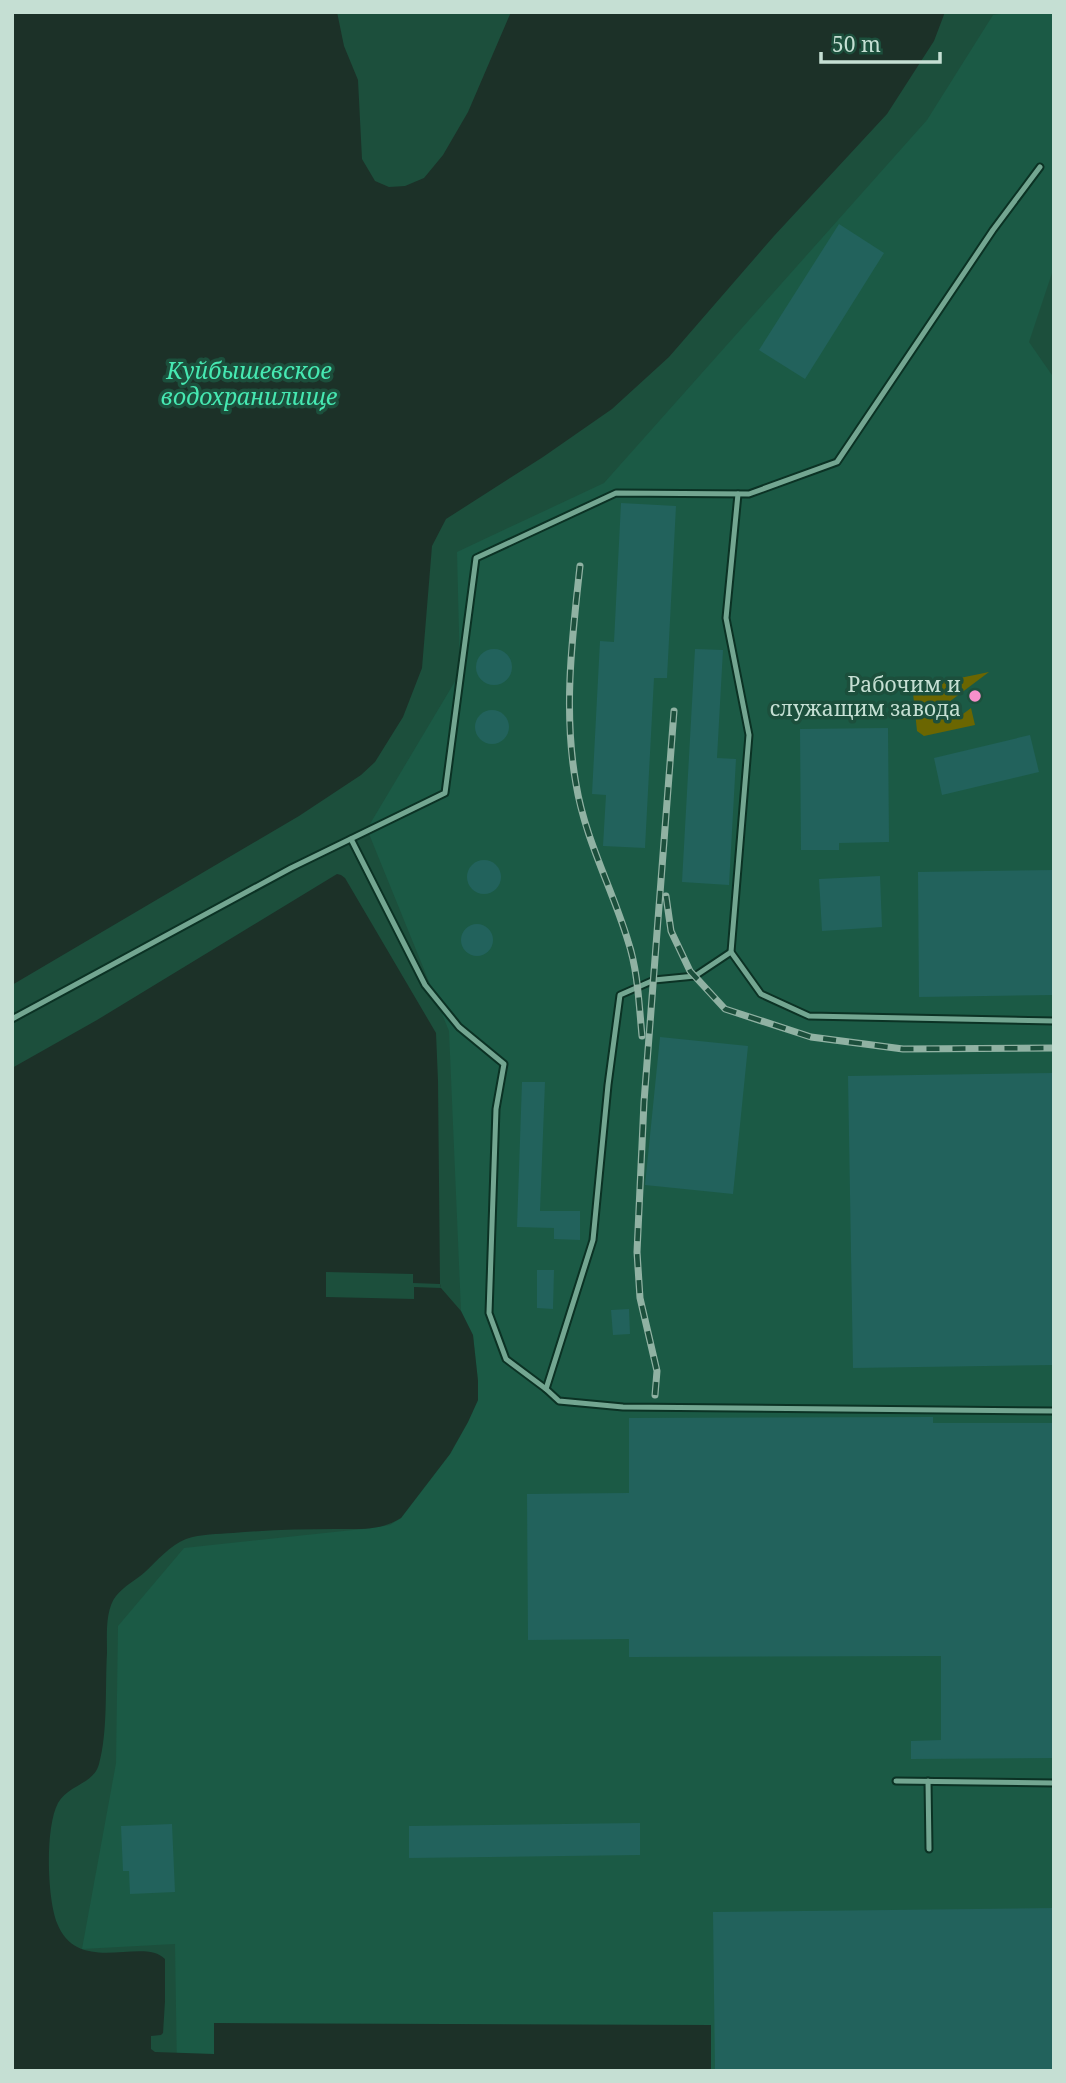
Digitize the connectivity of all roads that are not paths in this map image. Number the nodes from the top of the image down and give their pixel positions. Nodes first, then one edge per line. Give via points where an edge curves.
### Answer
1 (1040, 167) dead end
2 (738, 494) junction
3 (351, 839) junction
4 (731, 952) junction
5 (12, 1019) edge
6 (1054, 1021) edge
7 (546, 1389) junction
8 (1054, 1411) edge
9 (895, 1781) dead end
10 (928, 1781) junction
11 (1054, 1783) edge
12 (929, 1849) dead end

1 - 2 lane via 837,462
2 - 3 lane via 616,493 476,558 445,793
2 - 4 lane via 726,618 749,735
3 - 5 lane
3 - 7 lane via 425,985 459,1027 504,1064 496,1109 489,1313 506,1359
4 - 6 lane via 761,994 809,1016
4 - 7 lane via 695,976 654,980 620,995 593,1240
7 - 8 lane via 559,1401 623,1407
9 - 10 lane
10 - 11 lane
10 - 12 lane

